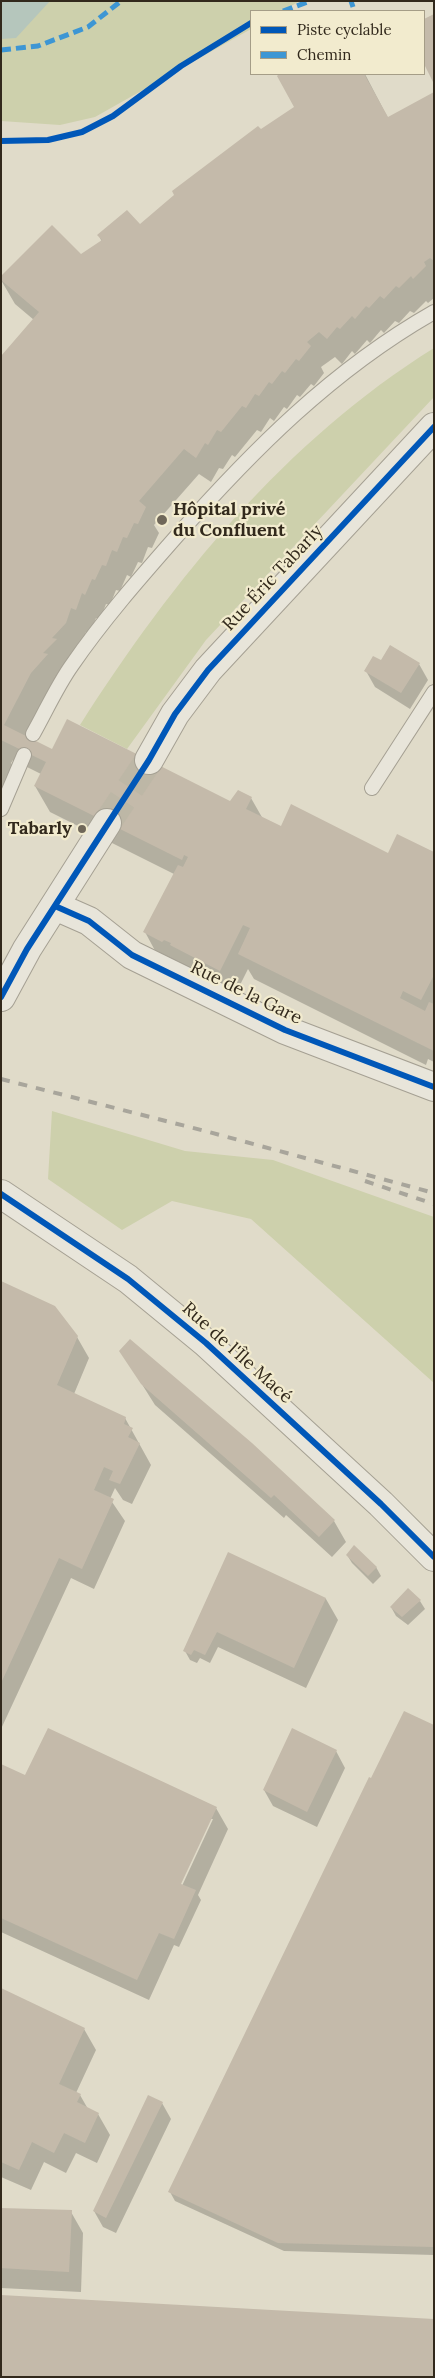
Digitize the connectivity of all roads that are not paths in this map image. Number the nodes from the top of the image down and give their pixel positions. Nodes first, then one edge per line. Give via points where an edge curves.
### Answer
1 (434, 312) edge
2 (434, 427) edge
3 (434, 692) edge
4 (33, 734) dead end
5 (24, 755) dead end
6 (149, 760) tunnel mouth
7 (372, 788) dead end
8 (1, 809) edge
9 (108, 823) tunnel mouth
10 (55, 906) junction
11 (1, 997) edge
12 (434, 1087) edge
13 (1, 1194) edge
14 (434, 1557) edge

1 - 4 lane via 369,354 306,402 223,483 148,568 71,666
2 - 6 street, Rue Éric Tabarly via 208,670 175,714
3 - 7 lane
5 - 8 lane
9 - 10 street
10 - 11 street
10 - 12 street, Rue de la Gare via 89,921 132,955 285,1030
13 - 14 street, Rue de l'Île Macé via 128,1280 206,1343

